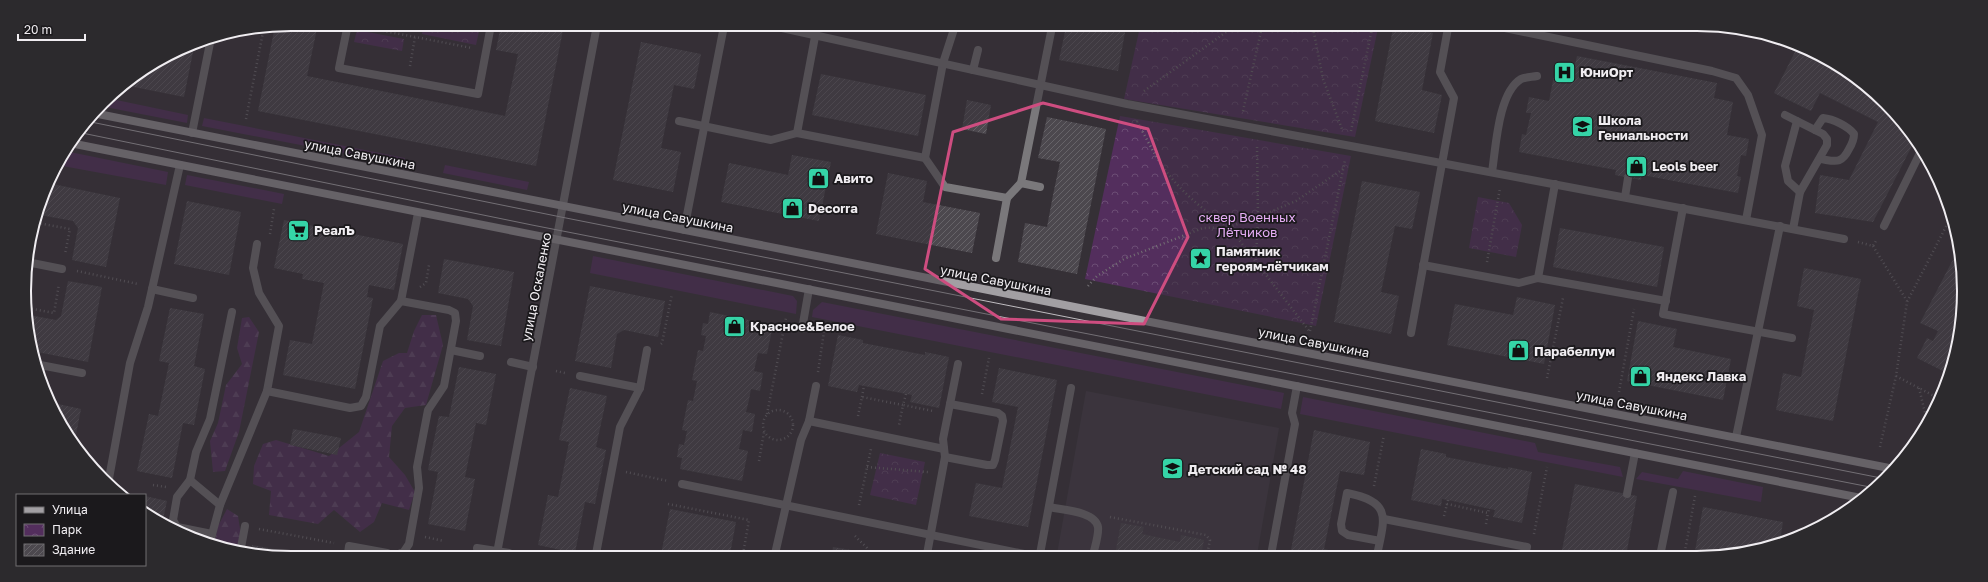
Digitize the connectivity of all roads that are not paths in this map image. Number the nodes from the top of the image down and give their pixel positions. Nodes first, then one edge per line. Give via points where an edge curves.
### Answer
1 (347, 31) edge
2 (490, 31) edge
3 (597, 31) edge
4 (723, 31) edge
5 (796, 31) edge
6 (816, 31) edge
7 (954, 31) edge
8 (1051, 31) edge
9 (1447, 31) edge
10 (1519, 31) edge
11 (815, 35) junction
12 (210, 44) edge
13 (978, 50) dead end
14 (944, 63) junction
15 (973, 70) junction
16 (1537, 76) dead end
17 (1041, 85) junction
18 (101, 115) edge
19 (1785, 115) dead end
20 (679, 121) dead end
21 (1797, 121) junction
22 (704, 126) junction
23 (1815, 130) junction
24 (192, 133) junction
25 (797, 133) junction
26 (77, 144) edge
27 (1919, 156) edge
28 (925, 158) junction
29 (1820, 159) junction
30 (1443, 163) junction
31 (180, 165) junction
32 (1492, 172) junction
33 (1628, 178) dead end
34 (1021, 183) junction
35 (1555, 184) junction
36 (1040, 187) dead end
37 (1800, 192) junction
38 (1625, 197) junction
39 (1007, 198) junction
40 (563, 206) junction
41 (1683, 208) junction
42 (418, 213) junction
43 (1746, 220) junction
44 (1780, 226) junction
45 (1884, 226) road end
46 (1793, 229) junction
47 (684, 230) junction
48 (1844, 239) road end
49 (557, 240) junction
50 (257, 244) road end
51 (996, 258) dead end
52 (33, 263) edge
53 (1423, 265) junction
54 (62, 269) road end
55 (1538, 278) junction
56 (152, 288) junction
57 (809, 289) junction
58 (193, 298) dead end
59 (400, 301) junction
60 (1666, 301) junction
61 (232, 312) dead end
62 (802, 329) dead end
63 (1758, 331) junction
64 (1411, 333) dead end
65 (1792, 338) dead end
66 (451, 350) junction
67 (648, 350) road end
68 (480, 356) dead end
69 (511, 362) dead end
70 (958, 364) dead end
71 (42, 365) edge
72 (533, 367) junction
73 (82, 373) dead end
74 (580, 376) dead end
75 (816, 386) road end
76 (1298, 386) junction
77 (640, 388) junction
78 (1071, 388) dead end
79 (267, 391) junction
80 (950, 404) junction
81 (809, 421) junction
82 (1736, 437) junction
83 (945, 453) junction
84 (1635, 453) junction
85 (1887, 468) edge
86 (109, 477) edge
87 (190, 480) junction
88 (682, 484) road end
89 (1673, 492) dead end
90 (1627, 494) dead end
91 (1855, 497) edge
92 (220, 505) junction
93 (787, 505) junction
94 (1049, 508) junction
95 (1384, 519) junction
96 (175, 523) edge
97 (245, 526) road end
98 (931, 535) junction
99 (211, 538) edge
100 (1380, 541) junction
101 (241, 546) edge
102 (477, 548) dead end
103 (348, 550) edge
104 (361, 551) edge
105 (404, 551) edge
106 (492, 551) edge
107 (497, 551) edge
108 (597, 551) edge
109 (777, 551) edge
110 (928, 551) edge
111 (1009, 551) edge
112 (1041, 551) edge
113 (1094, 551) edge
114 (1272, 551) edge
115 (1378, 551) edge
116 (1526, 551) edge
117 (1661, 551) edge

1 - 2 street via 339,68 478,94
3 - 40 street, улица Оскаленко
4 - 22 street
5 - 11 street
6 - 11 street
7 - 14 street
8 - 17 street
9 - 30 street via 1440,72 1454,98
10 - 43 street via 1736,78 1748,95 1762,135
11 - 14 street
11 - 25 street
12 - 24 street
13 - 15 street
14 - 15 street
14 - 28 street
15 - 17 street
16 - 32 street via 1523,78 1512,86 1504,102
17 - 30 street via 1127,104
17 - 34 street
18 - 24 main road, улица Савушкина
19 - 21 street
20 - 22 street
21 - 23 street
21 - 37 street via 1785,166 1788,180
22 - 25 street via 772,140
22 - 47 street
23 - 29 street via 1827,139
23 - 29 street via 1823,118 1829,118 1854,134 1844,158 1838,162
24 - 40 main road, улица Савушкина
25 - 28 street
26 - 31 main road
27 - 45 street
28 - 39 street via 946,187
29 - 37 street
30 - 32 street
30 - 53 street
31 - 42 main road
31 - 56 street
32 - 35 street
33 - 38 street
34 - 36 street
34 - 39 street
35 - 38 street
35 - 55 street
37 - 46 street
38 - 41 street
39 - 51 street
40 - 47 main road, улица Савушкина
40 - 49 street, улица Оскаленко
41 - 43 street
41 - 60 street
42 - 49 main road
42 - 59 street
43 - 44 street
44 - 46 street
44 - 63 street
46 - 48 street
47 - 82 main road, улица Савушкина
49 - 57 main road
49 - 72 street, улица Оскаленко
50 - 79 street via 253,268 259,293 279,326
52 - 54 street
53 - 55 street via 1519,283
53 - 64 street
55 - 60 street
56 - 58 street
56 - 86 street via 130,363
57 - 62 street
57 - 76 main road
59 - 66 street via 449,310 455,314
59 - 79 street via 380,326 366,397 361,406 350,408
60 - 63 street via 1663,314
61 - 87 street via 210,419 196,452
63 - 65 street
63 - 82 street
66 - 68 street
66 - 105 street via 444,386 428,410 417,467 419,488 409,544
67 - 77 street
69 - 72 street
70 - 80 street
71 - 73 street
72 - 107 street, улица Оскаленко
74 - 77 street
75 - 81 street
76 - 84 main road
76 - 114 street via 1292,413 1295,424
77 - 108 street via 620,427
78 - 94 street
79 - 92 street
80 - 83 street via 943,439
80 - 83 street via 998,413 1003,421 993,465 987,466
81 - 83 street via 896,439
81 - 93 street via 801,440
82 - 85 main road, улица Савушкина
83 - 98 street
84 - 90 street
84 - 91 main road
87 - 92 street
87 - 96 street via 177,497 173,520
88 - 93 street
89 - 117 street
92 - 99 street
93 - 98 street
93 - 109 street
94 - 112 street
94 - 113 street via 1089,516 1096,521 1098,528
95 - 100 street
95 - 100 street via 1378,504 1365,496 1347,492 1342,531
95 - 116 street
97 - 101 street
98 - 110 street
98 - 111 street
100 - 115 street
102 - 106 street
103 - 104 street

